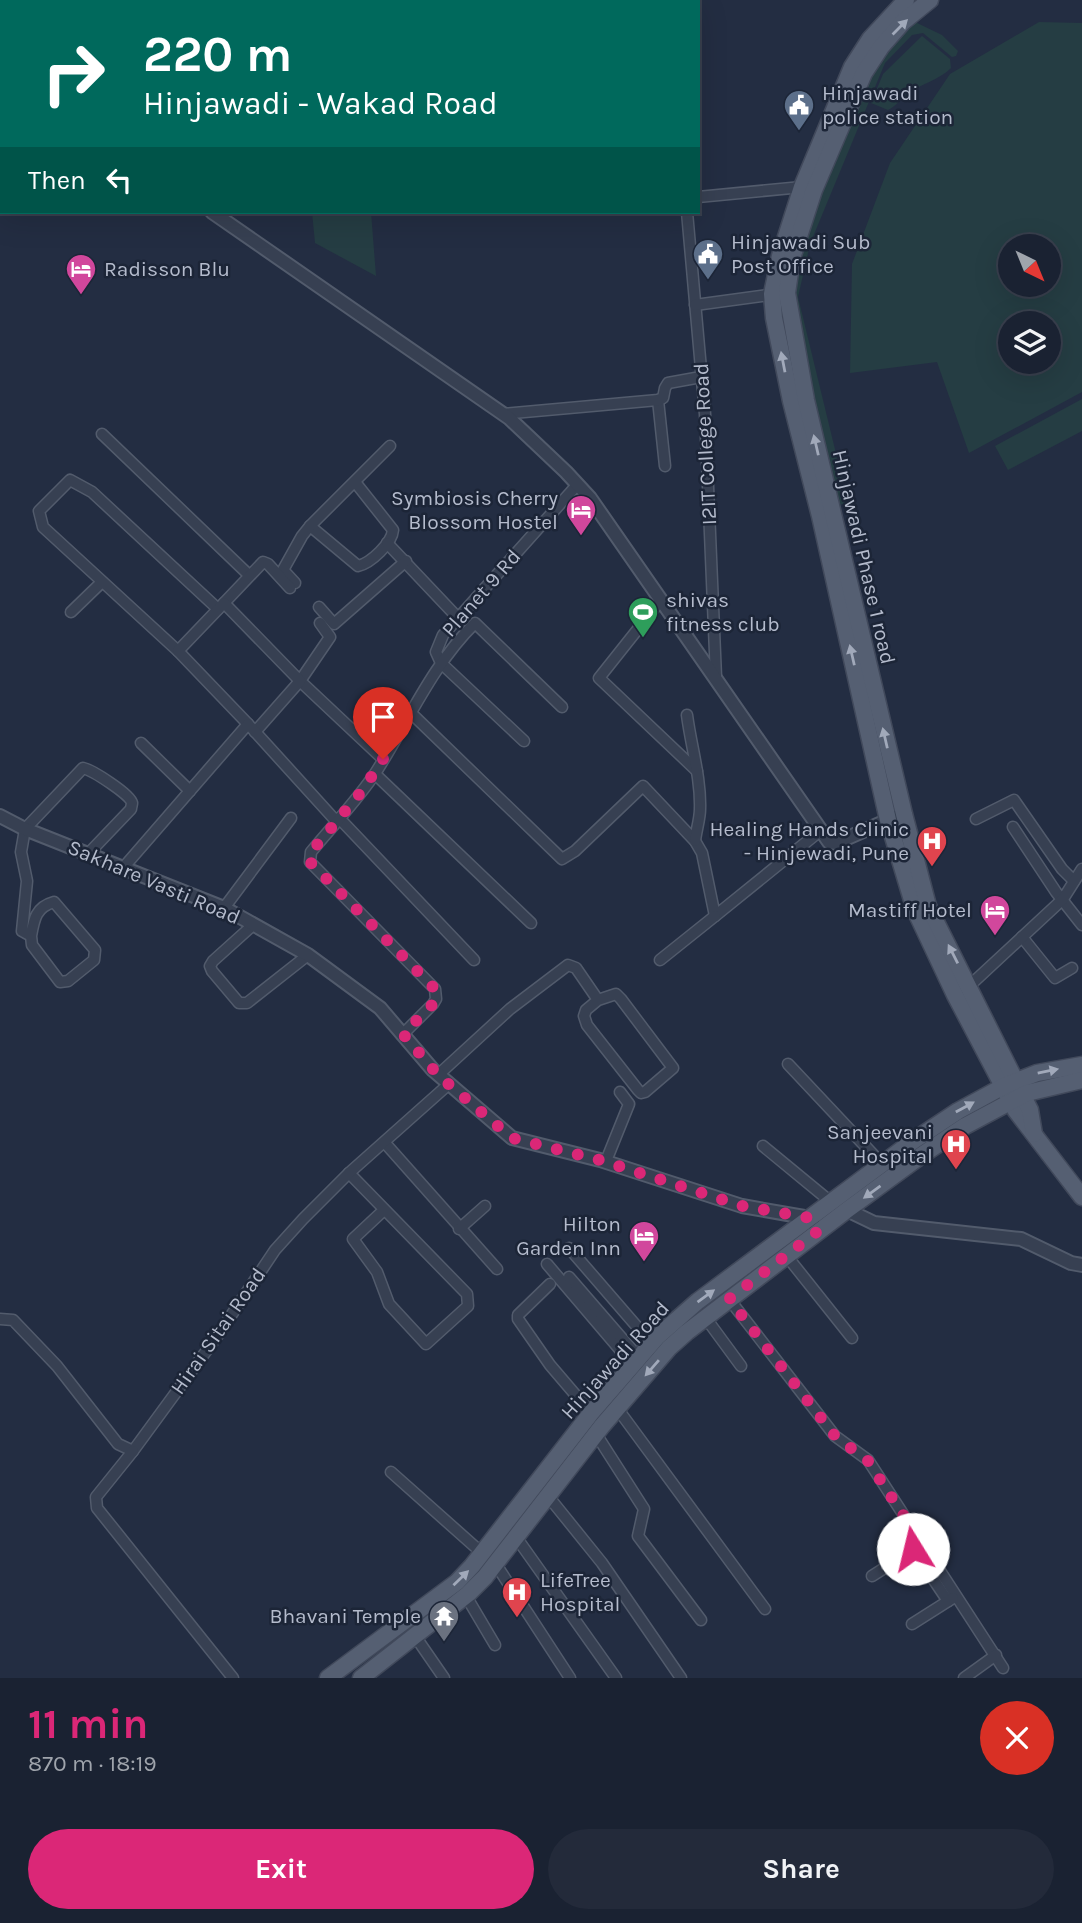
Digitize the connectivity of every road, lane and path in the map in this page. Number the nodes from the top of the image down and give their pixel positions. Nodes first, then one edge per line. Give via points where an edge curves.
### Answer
1 (906, 0) edge
2 (930, 0) edge
3 (808, 188) junction
4 (700, 197) edge
5 (215, 214) edge
6 (687, 214) edge
7 (780, 294) junction
8 (695, 305) junction
9 (701, 377) junction
10 (658, 400) junction
11 (503, 414) junction
12 (102, 434) dead end
13 (390, 446) dead end
14 (665, 466) dead end
15 (355, 482) junction
16 (577, 485) junction
17 (310, 526) junction
18 (387, 543) junction
19 (405, 561) junction
20 (249, 575) junction
21 (103, 582) junction
22 (661, 600) junction
23 (221, 606) junction
24 (318, 607) dead end
25 (71, 612) dead end
26 (458, 618) junction
27 (320, 623) dead end
28 (449, 628) junction
29 (458, 640) junction
30 (178, 651) junction
31 (441, 663) junction
32 (716, 677) junction
33 (300, 681) junction
34 (562, 708) dead end
35 (412, 714) junction
36 (687, 715) dead end
37 (251, 728) junction
38 (524, 741) dead end
39 (141, 743) dead end
40 (383, 759) junction
41 (697, 771) junction
42 (375, 774) junction
43 (190, 791) junction
44 (0, 816) edge
45 (896, 817) junction
46 (291, 818) dead end
47 (976, 819) dead end
48 (337, 820) junction
49 (1013, 827) dead end
50 (25, 829) junction
51 (820, 831) junction
52 (695, 841) junction
53 (88, 854) junction
54 (123, 868) junction
55 (1082, 869) edge
56 (1074, 881) junction
57 (1063, 899) junction
58 (224, 908) junction
59 (715, 916) junction
60 (531, 923) dead end
61 (253, 925) junction
62 (1082, 925) edge
63 (31, 936) junction
64 (1022, 937) junction
65 (308, 955) junction
66 (474, 960) dead end
67 (660, 960) dead end
68 (1072, 968) dead end
69 (970, 986) junction
70 (955, 995) junction
71 (598, 1000) junction
72 (403, 1034) junction
73 (788, 1064) dead end
74 (1082, 1065) edge
75 (438, 1075) junction
76 (1082, 1080) edge
77 (449, 1084) junction
78 (1013, 1091) junction
79 (620, 1092) dead end
80 (384, 1143) junction
81 (763, 1146) dead end
82 (606, 1161) junction
83 (882, 1164) junction
84 (349, 1173) junction
85 (1082, 1197) edge
86 (831, 1202) junction
87 (485, 1206) dead end
88 (384, 1210) junction
89 (847, 1210) junction
90 (814, 1225) junction
91 (459, 1229) junction
92 (569, 1248) dead end
93 (786, 1255) junction
94 (547, 1264) dead end
95 (1082, 1265) edge
96 (497, 1269) dead end
97 (569, 1277) dead end
98 (550, 1284) dead end
99 (729, 1299) junction
100 (705, 1317) junction
101 (0, 1319) edge
102 (852, 1338) dead end
103 (652, 1343) junction
104 (636, 1361) junction
105 (741, 1366) dead end
106 (617, 1408) junction
107 (591, 1413) junction
108 (596, 1434) junction
109 (133, 1451) junction
110 (391, 1472) dead end
111 (548, 1496) junction
112 (516, 1537) junction
113 (915, 1546) junction
114 (489, 1558) junction
115 (872, 1576) dead end
116 (466, 1596) junction
117 (952, 1598) junction
118 (765, 1609) dead end
119 (701, 1620) dead end
120 (912, 1624) dead end
121 (415, 1636) junction
122 (495, 1645) dead end
123 (996, 1655) junction
124 (1003, 1668) dead end
125 (233, 1678) edge
126 (328, 1678) edge
127 (361, 1678) edge
128 (444, 1678) edge
129 (569, 1678) edge
130 (616, 1678) edge
131 (681, 1678) edge
132 (964, 1678) edge

1 - 3 main road, Hinjawadi Phase 1 road via 852,68
3 -> 2 main road, Hinjawadi Phase 1 road via 864,73 903,22
3 - 4 street
3 - 7 main road, Hinjawadi Phase 1 road via 780,256
5 - 11 street
6 - 8 street, I2IT College Road
7 - 8 street
45 -> 7 main road, Hinjawadi Phase 1 road via 791,401
8 - 9 street, I2IT College Road
9 - 10 street via 668,383
9 - 32 street, I2IT College Road
10 - 11 street
10 - 14 street
11 - 16 street
12 - 20 street
13 - 15 street
15 - 17 street
15 - 18 street via 393,530
16 - 22 street
16 - 26 street, Planet 9 Rd
17 - 18 street via 358,566
17 - 20 street via 283,570 293,585 263,562
18 - 19 street
19 - 24 street via 334,624
19 - 26 street
20 - 23 street
21 - 23 street via 43,527 39,511 70,480 92,492
21 - 25 street
21 - 30 street
22 - 32 street
22 - 41 street via 599,678
23 - 30 street
23 - 33 street
26 - 28 street, Planet 9 Rd
27 - 33 street via 330,637 328,644
28 - 29 street
28 - 31 street, Planet 9 Rd via 438,645
29 - 31 street
29 - 34 street via 475,623
30 - 37 street
31 - 35 street, Planet 9 Rd
31 - 38 street
32 - 51 street
33 - 37 street
33 - 40 street
35 - 40 street, Planet 9 Rd
35 - 52 street via 562,859 642,786
36 - 41 street
37 - 43 street
37 - 48 street
39 - 43 street
40 - 42 street, Planet 9 Rd
41 - 52 street via 700,808
42 - 48 street, Planet 9 Rd
42 - 60 street
43 - 54 street
44 - 50 street, Sakhare Vasti Road
45 - 51 street via 836,843
69 -> 45 main road, Hinjawadi Phase 1 road via 929,906
45 - 70 main road, Hinjawadi Phase 1 road via 915,910
46 - 58 street
47 - 56 street via 1014,800
48 - 66 street
48 - 72 street, Planet 9 Rd via 311,852 310,862 435,989 433,1004
49 - 57 street
50 - 53 street, Sakhare Vasti Road
50 - 53 street via 79,771 88,769 132,803
50 - 63 street via 21,852 27,881 22,932
51 - 59 street
52 - 59 street via 702,853
53 - 54 street, Sakhare Vasti Road
54 - 58 street, Sakhare Vasti Road
55 - 56 street
56 - 57 street
57 - 62 street
57 - 64 street
58 - 61 street, Sakhare Vasti Road
59 - 67 street
61 - 65 street, Sakhare Vasti Road
61 - 65 street via 211,966 239,1003 247,1003
63 - 63 street via 32,945 60,982 68,981 96,955 54,902 36,913
64 - 68 street via 1055,978
64 - 69 street
65 - 72 street, Sakhare Vasti Road via 380,1008
69 - 70 street
69 - 78 main road, Hinjawadi Phase 1 road
70 - 78 main road, Hinjawadi Phase 1 road
71 - 71 street via 616,994 673,1068 645,1092 638,1090 587,1025 586,1010
71 - 75 street via 576,968 568,965 510,1009
72 - 75 street, Sakhare Vasti Road
73 - 83 street
78 -> 74 main road via 1039,1073
75 - 77 street, Sakhare Vasti Road
76 - 78 main road
77 - 80 street, Hirai Sitai Road
77 - 82 street, Sakhare Vasti Road via 512,1138
83 -> 78 main road, Hinjawadi Road via 958,1111
78 - 85 main road via 1022,1121
78 -> 89 main road
79 - 82 street via 629,1104
80 - 84 street, Hirai Sitai Road
80 - 91 street
81 - 86 street
82 - 90 street, Sakhare Vasti Road
83 - 86 main road, Hinjawadi Road
84 - 88 street
84 - 109 street, Hirai Sitai Road via 275,1250
86 - 90 main road, Hinjawadi Road
87 - 91 street
88 - 88 street via 467,1294 468,1306 426,1344 389,1304 377,1272 353,1239
89 - 90 main road
89 - 95 street via 874,1223 1021,1239
90 - 93 main road
103 -> 90 main road, Hinjawadi Road via 698,1301
91 - 96 street
92 - 103 street
93 - 99 main road
93 - 102 street
94 - 104 street
97 - 104 street
98 - 107 street via 518,1319
99 - 100 main road
99 - 113 street via 835,1436 868,1461
100 - 105 street
100 -> 106 main road via 669,1348
101 - 109 street via 13,1320 57,1366 118,1444
103 - 104 main road, Hinjawadi Road
104 - 107 main road, Hinjawadi Road
106 - 108 main road
106 - 118 street
107 - 114 main road, Hinjawadi Road
108 - 111 main road
108 - 119 street via 644,1509 638,1536
109 - 125 street, Hirai Sitai Road via 96,1497 97,1508
110 - 114 street
111 - 112 main road
111 - 131 street via 602,1563
112 - 114 main road
112 - 130 street
113 - 115 street
113 - 117 street
114 - 116 main road
126 -> 114 main road, Hinjawadi Road
114 - 129 street
116 - 121 main road
116 - 122 street
117 - 120 street
117 - 123 street
121 - 127 main road
121 - 128 street
123 - 124 street
123 - 132 street

